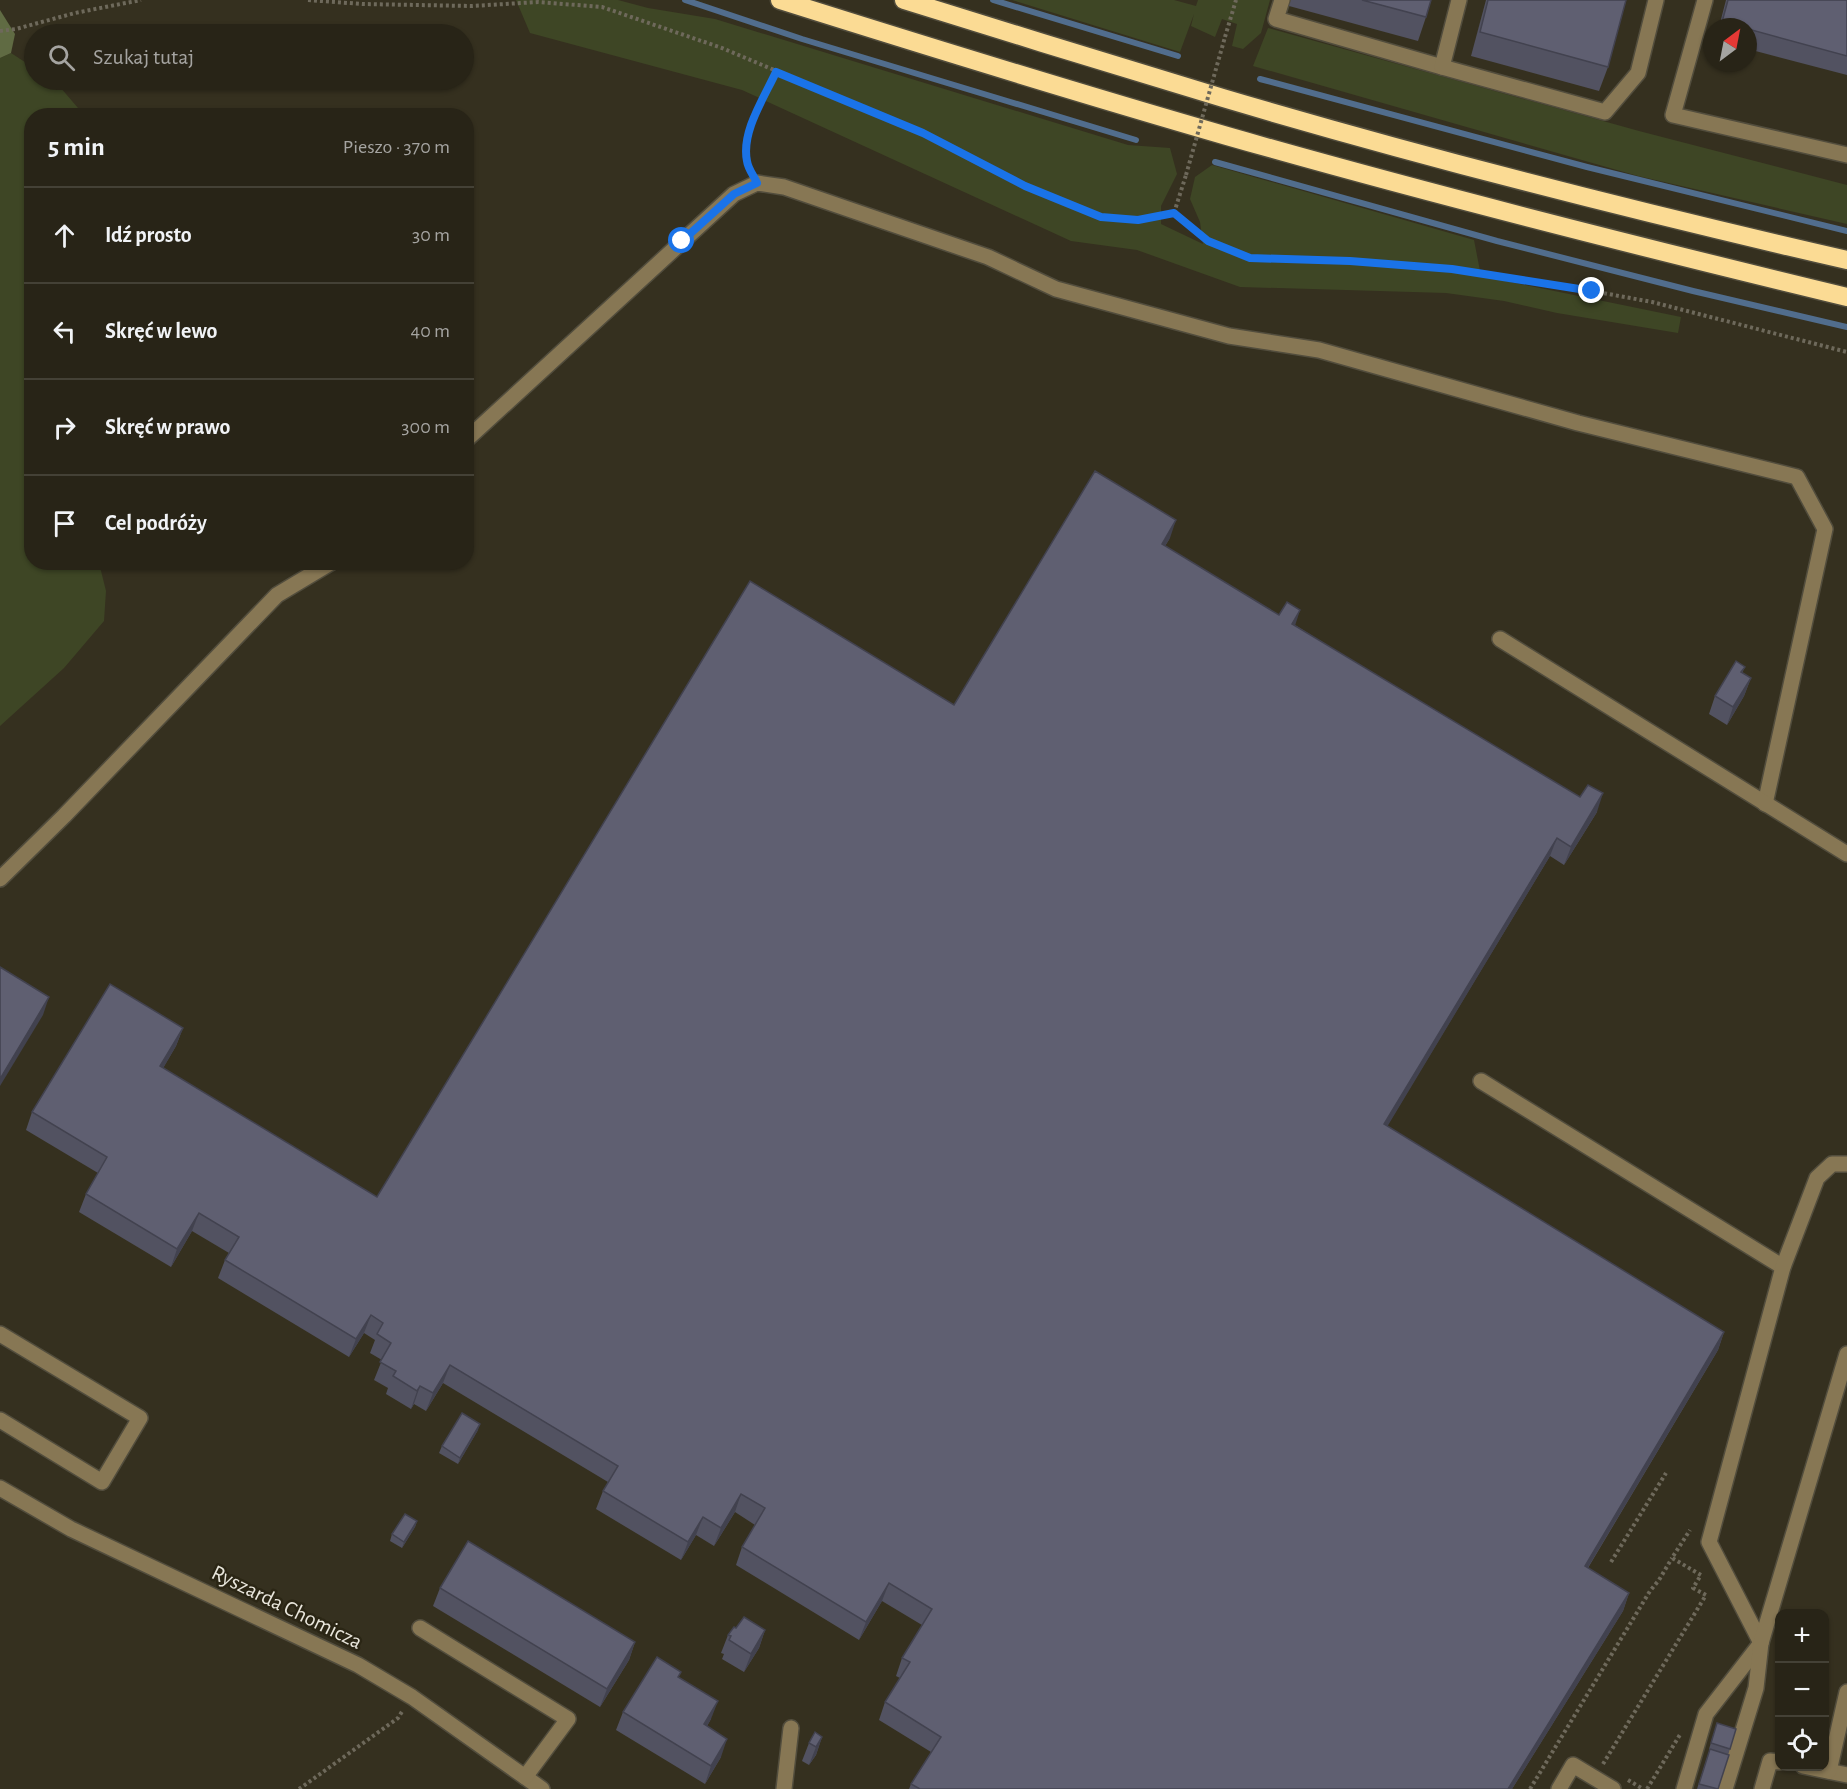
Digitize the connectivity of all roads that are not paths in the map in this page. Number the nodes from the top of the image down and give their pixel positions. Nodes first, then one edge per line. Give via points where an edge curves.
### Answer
1 (780, 0) edge
2 (904, 0) edge
3 (1282, 0) edge
4 (1459, 0) edge
5 (1656, 0) edge
6 (1705, 0) edge
7 (1442, 67) junction
8 (1847, 155) edge
9 (1847, 260) edge
10 (1847, 297) edge
11 (474, 433) edge
12 (319, 570) edge
13 (1500, 639) dead end
14 (1765, 804) junction
15 (1847, 854) edge
16 (0, 879) edge
17 (1481, 1080) dead end
18 (1847, 1164) edge
19 (1783, 1267) junction
20 (0, 1334) edge
21 (1847, 1354) edge
22 (0, 1420) edge
23 (0, 1488) edge
24 (420, 1628) dead end
25 (1761, 1643) junction
26 (1847, 1692) edge
27 (791, 1728) dead end
28 (1775, 1762) edge
29 (1829, 1771) joint
30 (1847, 1775) edge
31 (525, 1777) junction
32 (542, 1789) edge
33 (784, 1789) edge
34 (1559, 1789) edge
35 (1613, 1789) edge
36 (1684, 1789) edge
37 (1725, 1789) edge
38 (1762, 1789) edge

1 - 10 highway via 1238,139 1604,238
2 - 9 highway via 1368,138 1692,224
3 - 7 street via 1276,20
4 - 7 street
5 - 7 street via 1638,73 1605,112
6 - 8 street via 1673,115
11 - 14 street via 734,194 757,183 784,187 988,257 1056,289 1229,336 1319,350 1578,423 1797,477 1825,530
12 - 16 street via 277,595
13 - 14 street
14 - 15 street
17 - 19 street
18 - 19 street via 1832,1164 1817,1178
19 - 25 street via 1709,1542
20 - 22 street via 140,1418 102,1482
21 - 25 street
23 - 31 street, Ryszarda Chomicza via 70,1529 358,1665 412,1697
24 - 31 street via 568,1719
25 - 36 street via 1706,1714
25 - 37 street via 1756,1688
26 - 29 street
27 - 33 street
28 - 38 street via 1770,1761
29 - 30 street
31 - 32 street, Ryszarda Chomicza
34 - 35 street via 1574,1765

